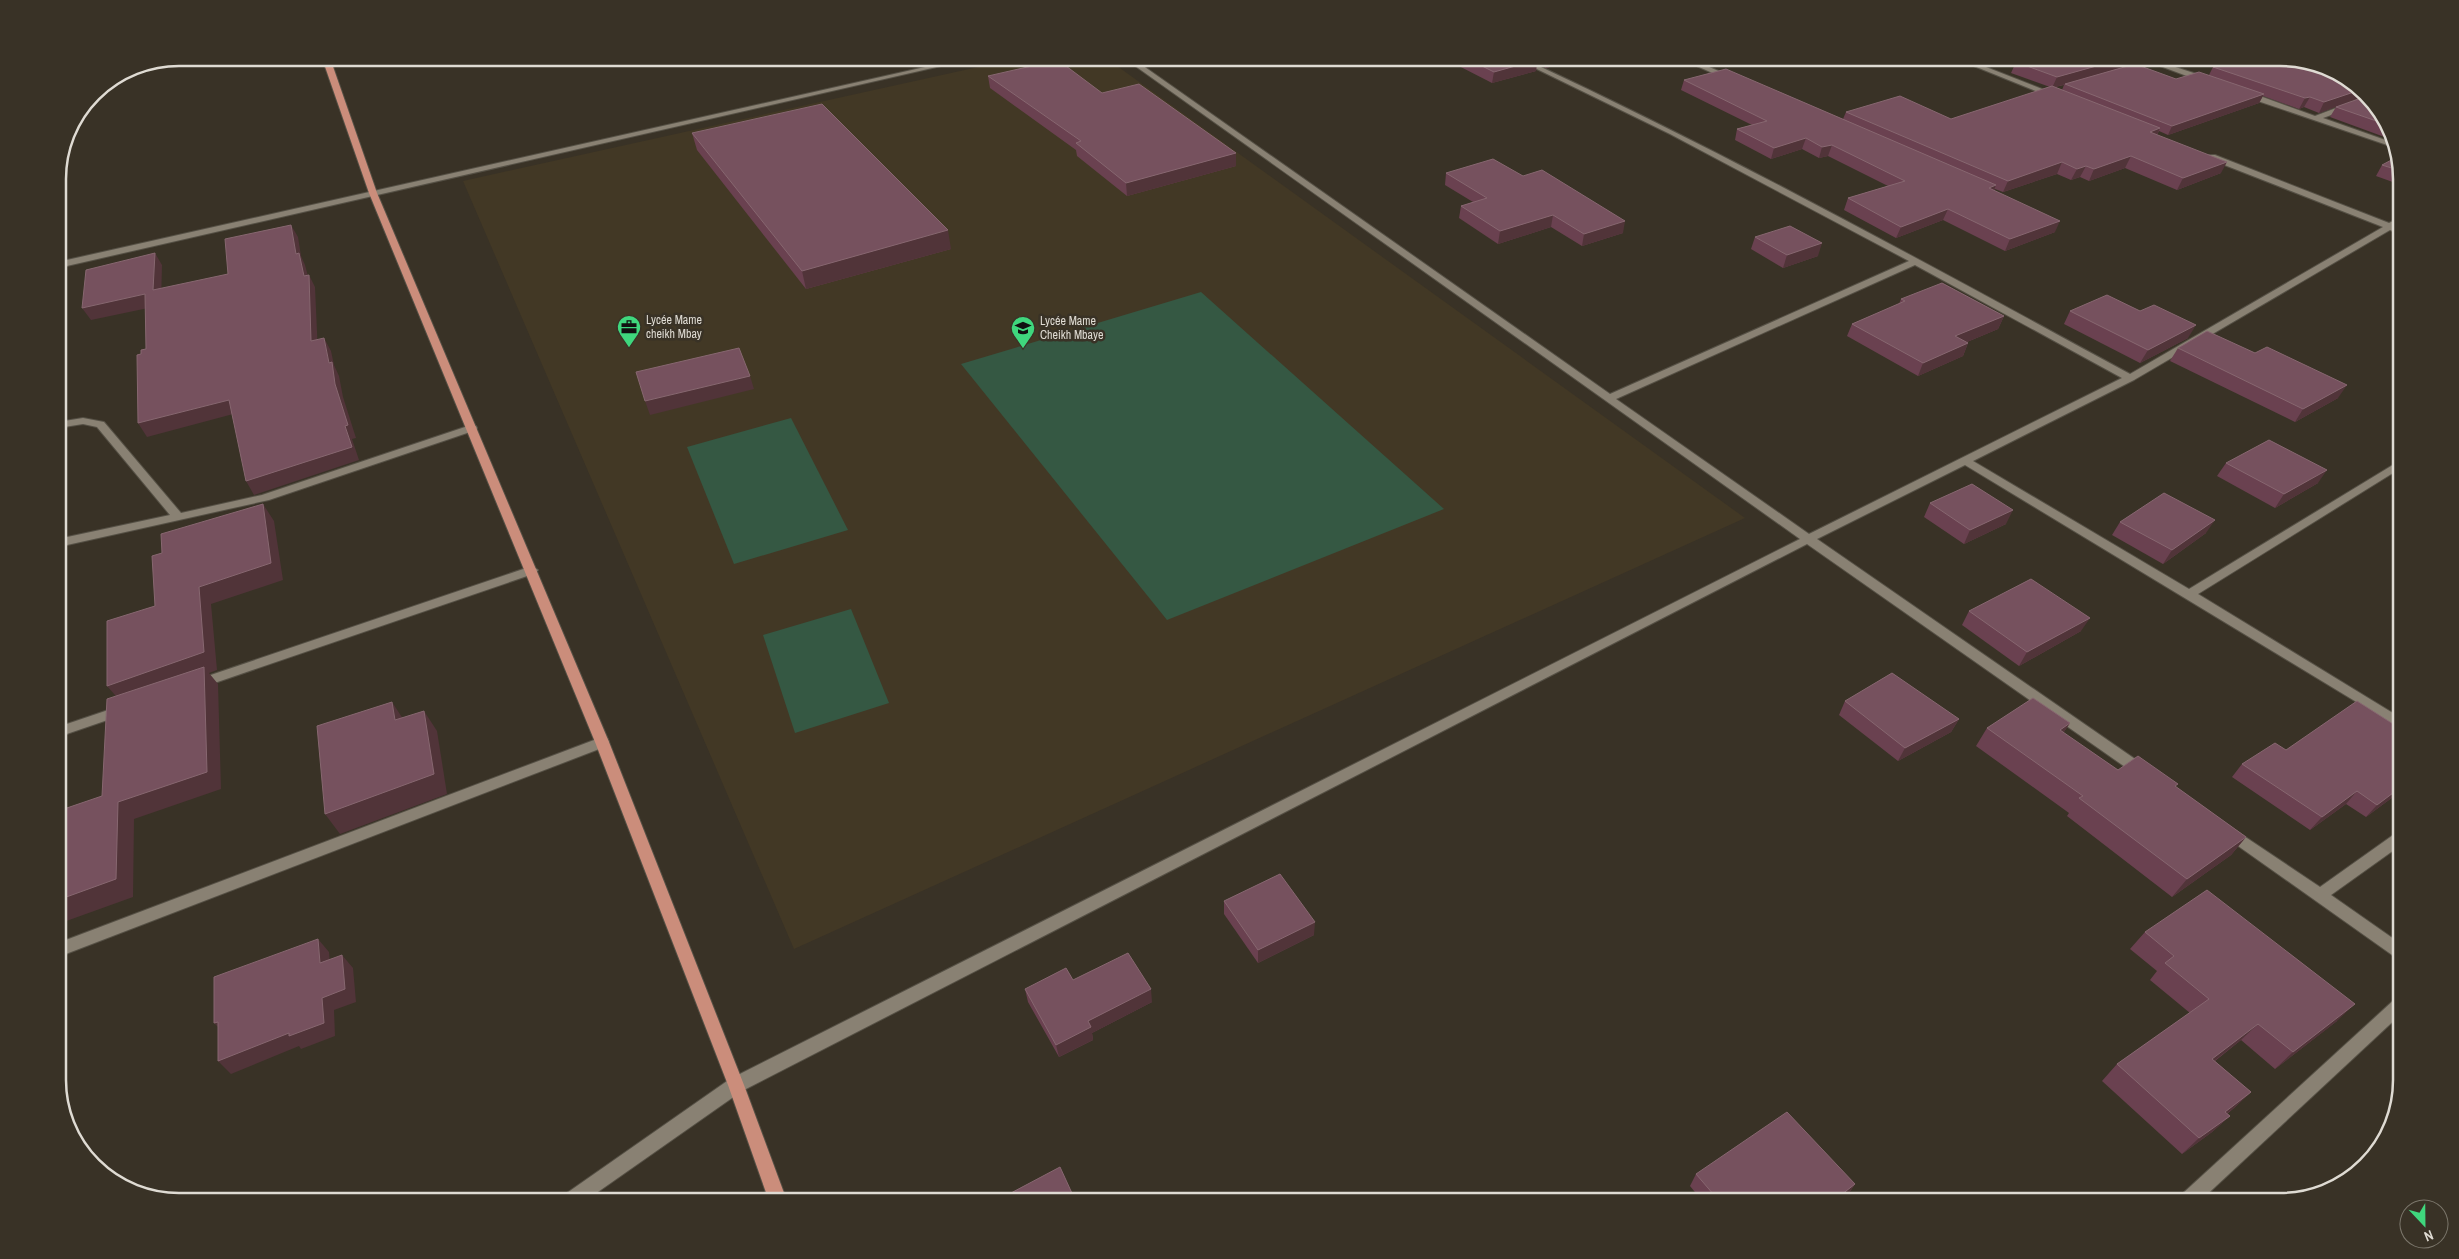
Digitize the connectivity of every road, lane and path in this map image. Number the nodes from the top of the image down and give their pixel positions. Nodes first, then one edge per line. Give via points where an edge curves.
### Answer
1 (329, 66) edge
2 (937, 66) edge
3 (1139, 66) edge
4 (1535, 66) edge
5 (1706, 66) edge
6 (1979, 66) edge
7 (2165, 66) edge
8 (1742, 83) edge
9 (2217, 84) edge
10 (2059, 90) edge
11 (2235, 90) edge
12 (2049, 93) junction
13 (2068, 100) edge
14 (2361, 101) edge
15 (2316, 118) junction
16 (2387, 143) edge
17 (2205, 154) edge
18 (374, 193) junction
19 (2393, 228) edge
20 (2393, 230) edge
21 (1914, 262) junction
22 (66, 263) edge
23 (2130, 378) junction
24 (1609, 398) junction
25 (66, 424) edge
26 (472, 428) junction
27 (1964, 460) junction
28 (2393, 469) edge
29 (179, 518) junction
30 (1808, 539) junction
31 (66, 541) edge
32 (532, 570) junction
33 (2188, 594) junction
34 (189, 688) edge
35 (133, 706) edge
36 (2393, 719) edge
37 (66, 729) edge
38 (602, 742) junction
39 (2149, 776) edge
40 (2222, 827) edge
41 (2393, 843) edge
42 (2320, 895) junction
43 (2393, 946) edge
44 (66, 947) edge
45 (2393, 1012) edge
46 (736, 1085) junction
47 (583, 1193) edge
48 (775, 1193) edge
49 (2197, 1193) edge

1 - 18 main road
2 - 18 street
3 - 24 street
4 - 21 street via 1755,174
5 - 8 street
6 - 12 street
7 - 9 street
10 - 12 street
11 - 15 street
12 - 13 street
14 - 15 street
15 - 16 street
17 - 19 street
18 - 22 street
18 - 26 main road
20 - 23 street
21 - 23 street
21 - 24 street
23 - 27 street
24 - 30 street
25 - 29 street via 83,421 100,424
26 - 29 street via 265,498
26 - 32 main road
27 - 30 street
27 - 33 street
28 - 33 street
29 - 31 street
30 - 39 street
30 - 46 street
32 - 34 street
32 - 38 main road
33 - 36 street
35 - 37 street
38 - 44 street
38 - 46 main road
40 - 42 street
41 - 42 street
42 - 43 street
45 - 49 street
46 - 47 street
46 - 48 main road

